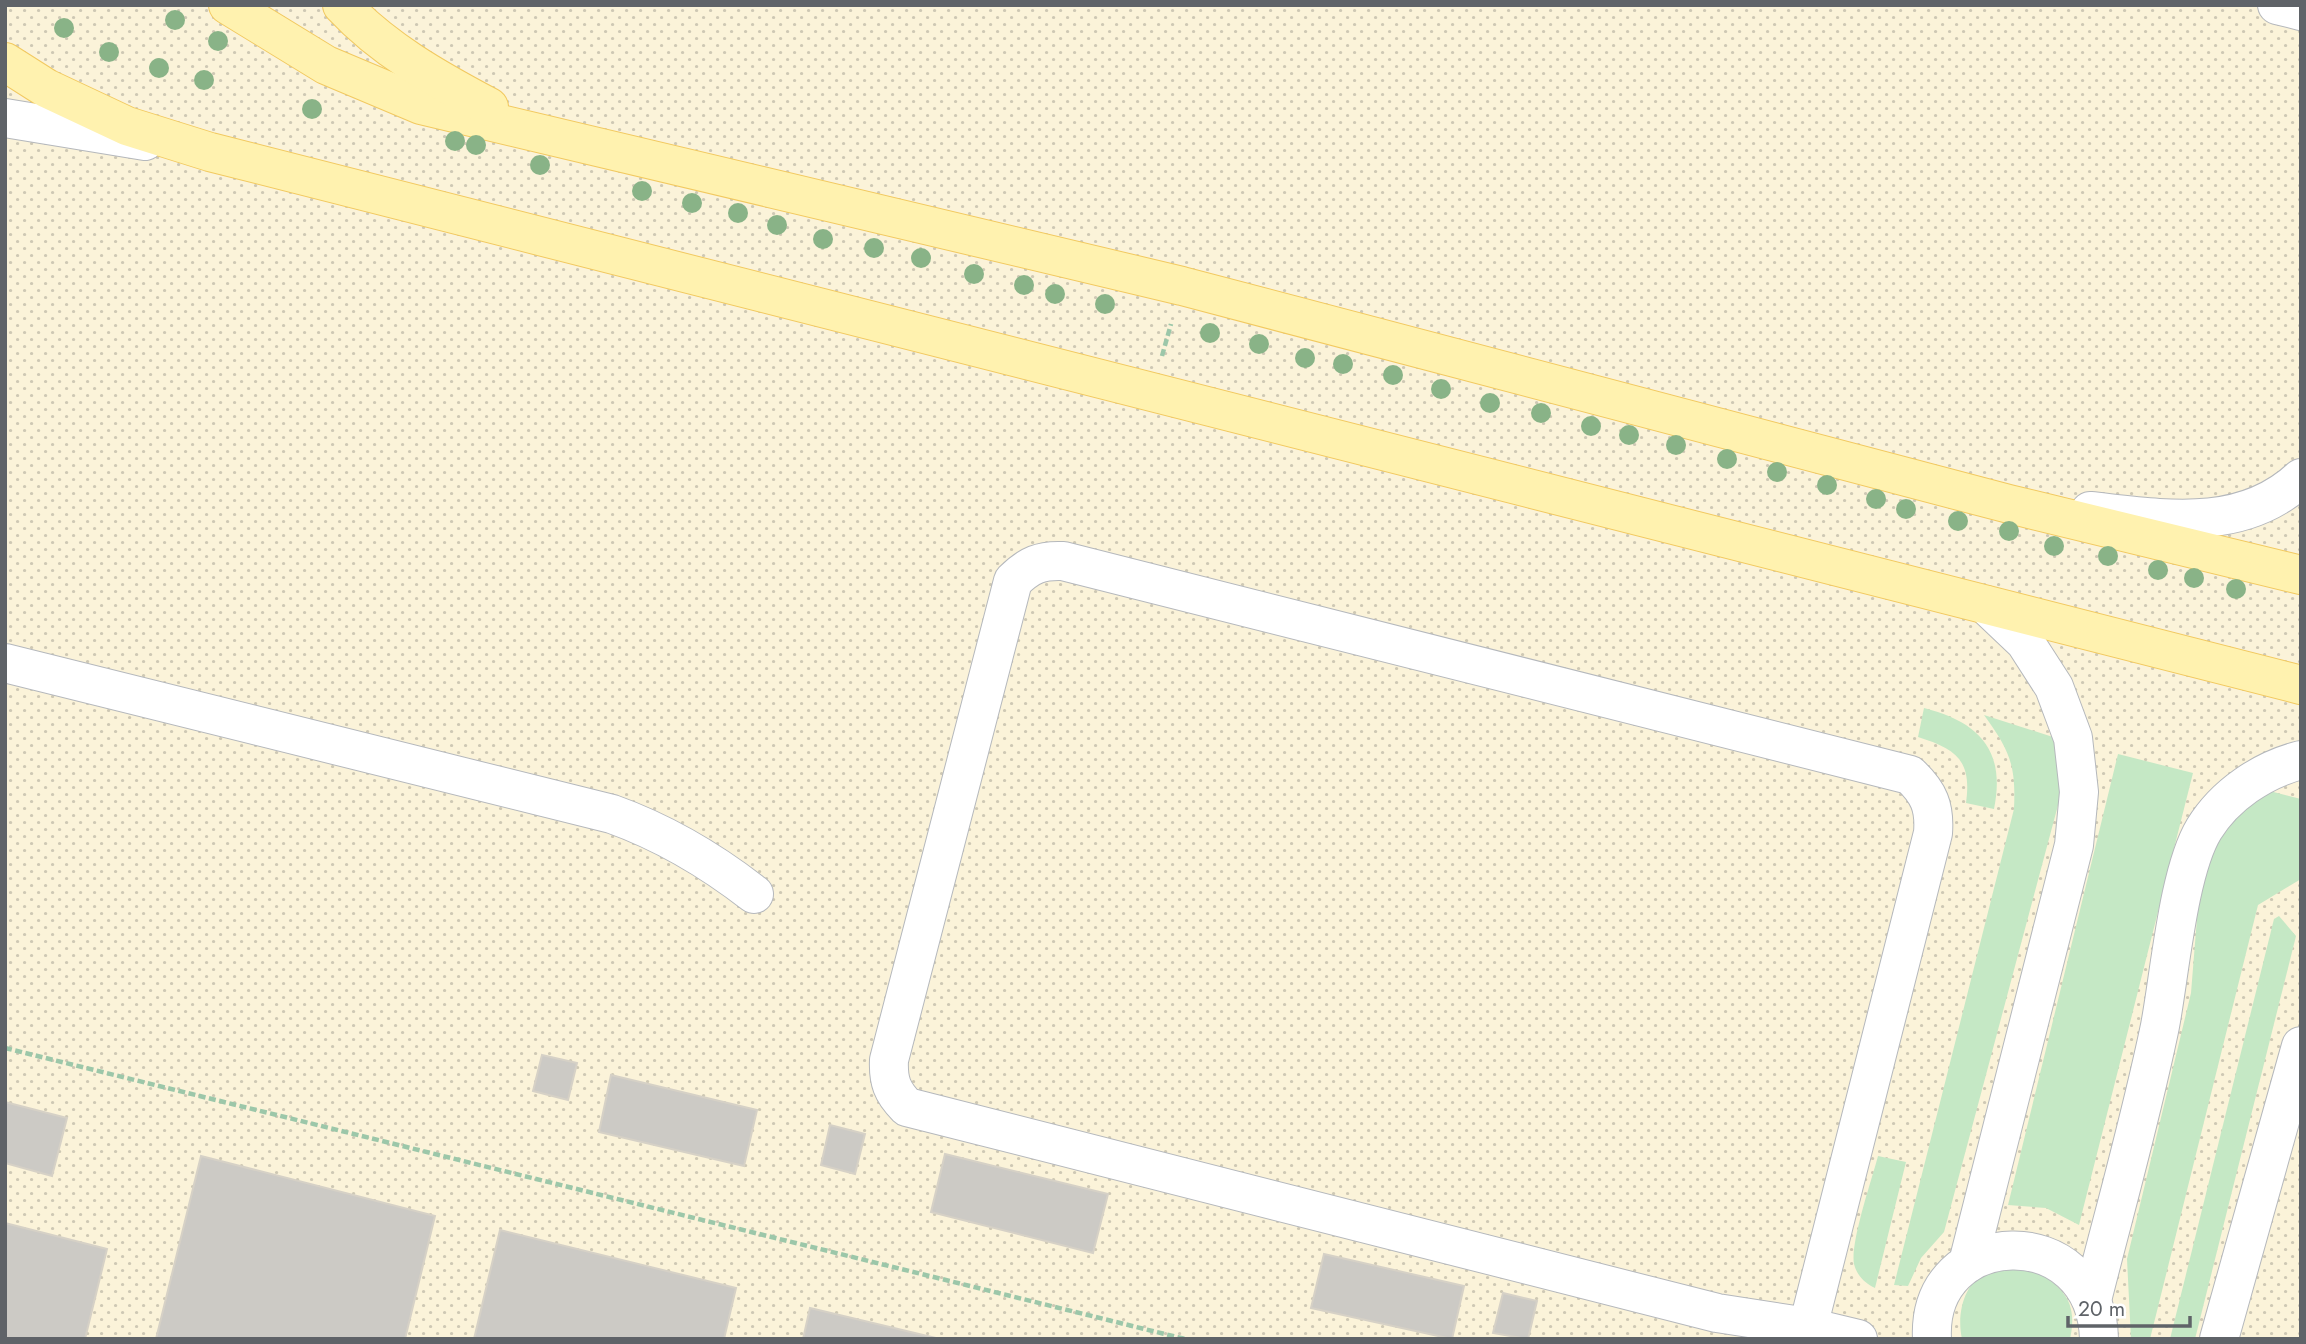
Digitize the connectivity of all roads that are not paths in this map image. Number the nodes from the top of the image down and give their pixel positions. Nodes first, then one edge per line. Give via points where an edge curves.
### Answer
1 (228, 5) edge
2 (342, 5) edge
3 (2277, 5) edge
4 (2301, 11) edge
5 (5, 62) edge
6 (5, 118) edge
7 (540, 135) junction
8 (210, 152) junction
9 (2301, 478) edge
10 (2009, 504) junction
11 (2301, 575) edge
12 (1986, 605) junction
13 (5, 663) edge
14 (2301, 685) edge
15 (2301, 760) edge
16 (754, 894) dead end
17 (2301, 1046) edge
18 (1968, 1263) junction
19 (2092, 1300) junction
20 (1808, 1327) junction
21 (1858, 1339) edge
22 (1932, 1339) edge
23 (2099, 1339) edge
24 (2219, 1339) edge

1 - 7 main road via 326,65 421,105
2 - 7 main road via 367,32 438,80
3 - 4 street
5 - 8 main road via 46,88 127,126
6 - 8 street
7 - 10 main road via 1182,286
8 - 12 main road
9 - 10 street via 2255,508 2216,519 2176,520
10 - 11 main road
12 - 14 main road
12 - 18 street via 2025,642 2054,687 2073,738 2079,792 2074,845
13 - 16 street via 612,814 687,846
15 - 19 street via 2281,765 2237,791 2203,830 2185,880 2155,1049
17 - 24 street
18 - 19 street via 2014,1249 2038,1252 2061,1262
18 - 22 street via 1940,1295
19 - 23 street
20 - 20 street via 1933,833 1934,811 1926,790 1910,775 1890,767 1063,561 1044,560 1027,567 1013,581 890,1060 888,1078 907,1107 1717,1313
20 - 21 street

